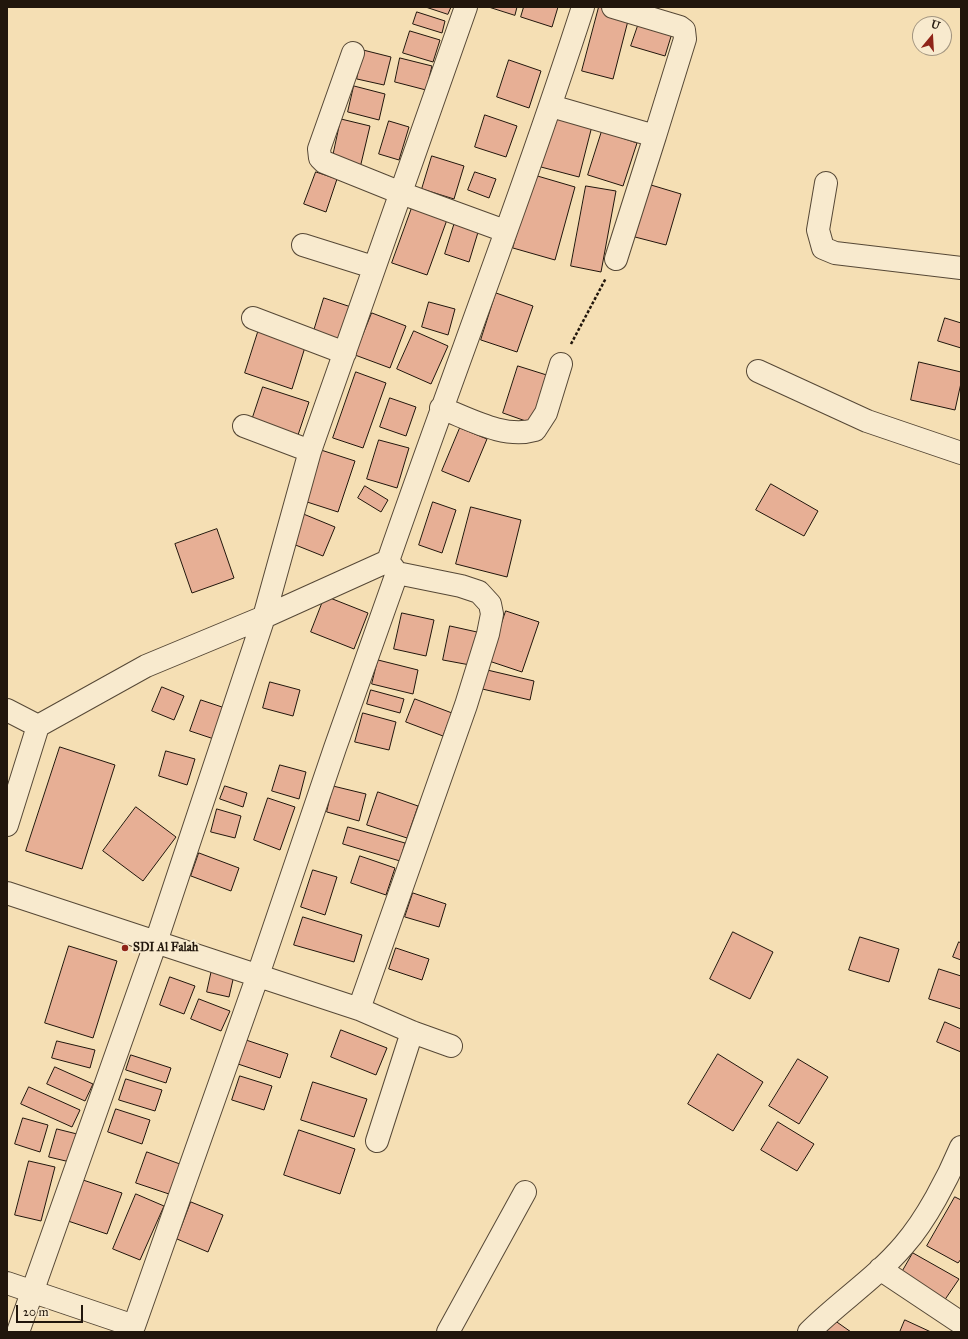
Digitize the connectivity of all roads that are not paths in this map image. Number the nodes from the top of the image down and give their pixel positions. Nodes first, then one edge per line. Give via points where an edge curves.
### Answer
1 (466, 7) edge
2 (583, 7) edge
3 (613, 7) edge
4 (353, 53) dead end
5 (551, 106) junction
6 (655, 136) junction
7 (826, 183) dead end
8 (401, 193) junction
9 (505, 230) junction
10 (303, 245) dead end
11 (616, 259) road end
12 (373, 267) junction
13 (961, 268) edge
14 (253, 318) dead end
15 (345, 353) junction
16 (561, 364) road end
17 (758, 371) dead end
18 (441, 408) junction
19 (244, 426) dead end
20 (310, 451) junction
21 (961, 453) edge
22 (393, 567) junction
23 (264, 617) junction
24 (7, 710) edge
25 (38, 726) junction
26 (7, 825) edge
27 (7, 892) edge
28 (156, 942) junction
29 (258, 974) junction
30 (359, 1009) junction
31 (412, 1032) junction
32 (451, 1046) dead end
33 (377, 1141) dead end
34 (961, 1147) edge
35 (525, 1192) dead end
36 (880, 1270) junction
37 (7, 1283) edge
38 (32, 1292) junction
39 (961, 1323) edge
40 (133, 1329) edge
41 (18, 1332) edge
42 (448, 1332) edge
43 (809, 1332) edge

1 - 8 street
2 - 5 street
3 - 6 street via 680,26 684,30 685,39
4 - 8 street via 319,149 320,158 324,162
5 - 6 street
5 - 9 street
6 - 11 street
7 - 13 street via 818,230 823,248 835,253
8 - 9 street
8 - 12 street
9 - 18 street
10 - 12 street
12 - 15 street
14 - 15 street
15 - 20 street
16 - 18 street via 546,414 535,430 508,433
17 - 21 street via 867,421
18 - 22 street
19 - 20 street
20 - 23 street
22 - 23 street
22 - 29 street
22 - 30 street via 479,592 490,604 492,614 466,705
23 - 25 street via 146,666
23 - 28 street
24 - 25 street
25 - 26 street
27 - 28 street
28 - 29 street
28 - 38 street
29 - 30 street
29 - 40 street
30 - 31 street
31 - 32 street
31 - 33 street
34 - 36 street via 920,1222 904,1245
35 - 42 street
36 - 39 street
36 - 43 street
37 - 38 street
38 - 40 street
38 - 41 street

